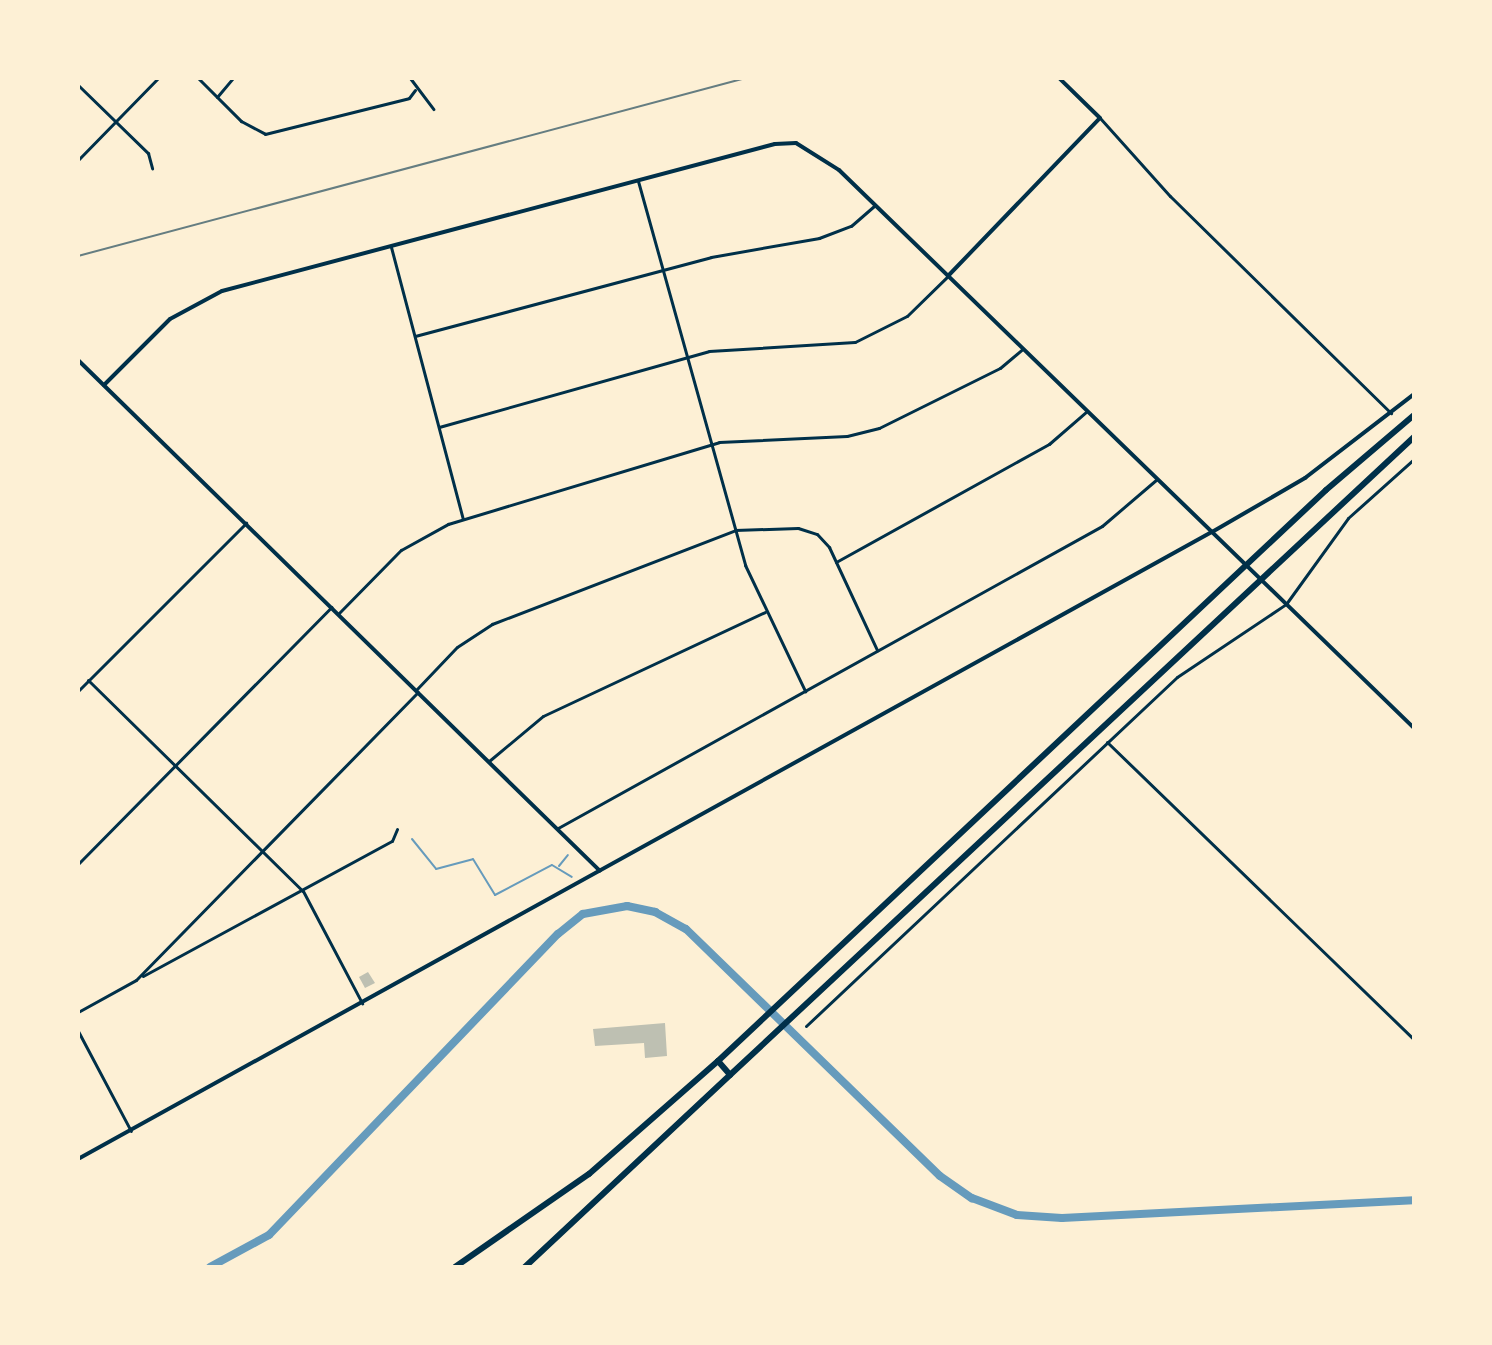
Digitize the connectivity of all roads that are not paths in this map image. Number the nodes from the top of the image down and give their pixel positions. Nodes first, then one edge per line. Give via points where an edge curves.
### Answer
1 (158, 78) edge
2 (198, 78) edge
3 (233, 78) edge
4 (410, 78) edge
5 (1059, 78) edge
6 (78, 85) edge
7 (415, 90) junction
8 (217, 97) junction
9 (433, 109) dead end
10 (1100, 118) junction
11 (116, 121) junction
12 (78, 160) edge
13 (152, 168) dead end
14 (638, 181) junction
15 (875, 205) junction
16 (391, 247) junction
17 (664, 270) junction
18 (948, 276) junction
19 (415, 336) junction
20 (1023, 349) junction
21 (689, 356) junction
22 (78, 360) edge
23 (104, 385) junction
24 (1414, 394) edge
25 (1087, 411) junction
26 (1391, 413) junction
27 (1414, 415) edge
28 (439, 427) junction
29 (1414, 437) edge
30 (712, 444) junction
31 (1414, 459) edge
32 (1157, 479) junction
33 (463, 519) junction
34 (246, 523) junction
35 (735, 530) junction
36 (1212, 532) junction
37 (836, 562) junction
38 (1246, 565) junction
39 (1259, 578) junction
40 (1286, 604) junction
41 (331, 607) junction
42 (765, 612) junction
43 (338, 614) junction
44 (877, 650) junction
45 (88, 680) junction
46 (78, 691) edge
47 (417, 691) junction
48 (805, 691) junction
49 (1414, 728) edge
50 (1107, 742) junction
51 (489, 761) junction
52 (175, 766) junction
53 (558, 828) junction
54 (397, 829) dead end
55 (264, 851) junction
56 (78, 864) edge
57 (600, 871) junction
58 (303, 891) junction
59 (136, 980) junction
60 (362, 1003) junction
61 (78, 1012) edge
62 (806, 1026) dead end
63 (78, 1031) edge
64 (1414, 1040) edge
65 (718, 1061) junction
66 (730, 1075) junction
67 (131, 1131) junction
68 (78, 1159) edge
69 (455, 1267) edge
70 (525, 1267) edge

1 - 11 street
2 - 8 street
3 - 8 street
4 - 7 street
5 - 10 street
6 - 11 street
7 - 8 street via 409,98 260,133
7 - 9 street
10 - 18 street
10 - 26 street via 1170,196
11 - 12 street
11 - 13 street via 148,153
14 - 15 street via 786,142 816,154
14 - 16 street
14 - 17 street
15 - 17 street via 834,234
15 - 18 street
16 - 19 street
16 - 23 street via 193,304 170,319
17 - 19 street
17 - 21 street
18 - 20 street
18 - 21 street via 907,316 855,342
19 - 28 street
20 - 25 street
20 - 30 street via 1000,368 879,428 847,436
21 - 28 street
21 - 30 street
22 - 23 street
23 - 34 street
24 - 26 street
25 - 32 street
25 - 37 street via 1049,444
26 - 36 street via 1305,478
27 - 38 highway
28 - 33 street
29 - 39 highway
30 - 33 street
30 - 35 street
31 - 40 street via 1348,518
32 - 36 street
32 - 44 street via 1102,526
33 - 43 street via 414,540
34 - 41 street
34 - 45 street
35 - 37 street via 805,529 821,538
35 - 42 street
35 - 47 street via 492,624 457,647
36 - 38 street
36 - 57 street
37 - 44 street
38 - 39 street
38 - 65 highway
39 - 40 street
39 - 66 highway
40 - 49 street
40 - 50 street via 1188,667
41 - 43 street
41 - 52 street
42 - 48 street
42 - 51 street via 527,725
43 - 47 street
44 - 48 street
45 - 46 street
45 - 52 street
47 - 51 street
47 - 55 street
48 - 53 street
50 - 62 street
50 - 64 street
51 - 53 street
52 - 55 street
52 - 56 street
53 - 57 street
54 - 58 street via 392,841
55 - 58 street
55 - 59 street
57 - 60 street
58 - 59 street
58 - 60 street
59 - 61 street
60 - 67 street
63 - 67 street
65 - 66 highway
65 - 69 highway via 589,1174
66 - 70 highway
67 - 68 street

